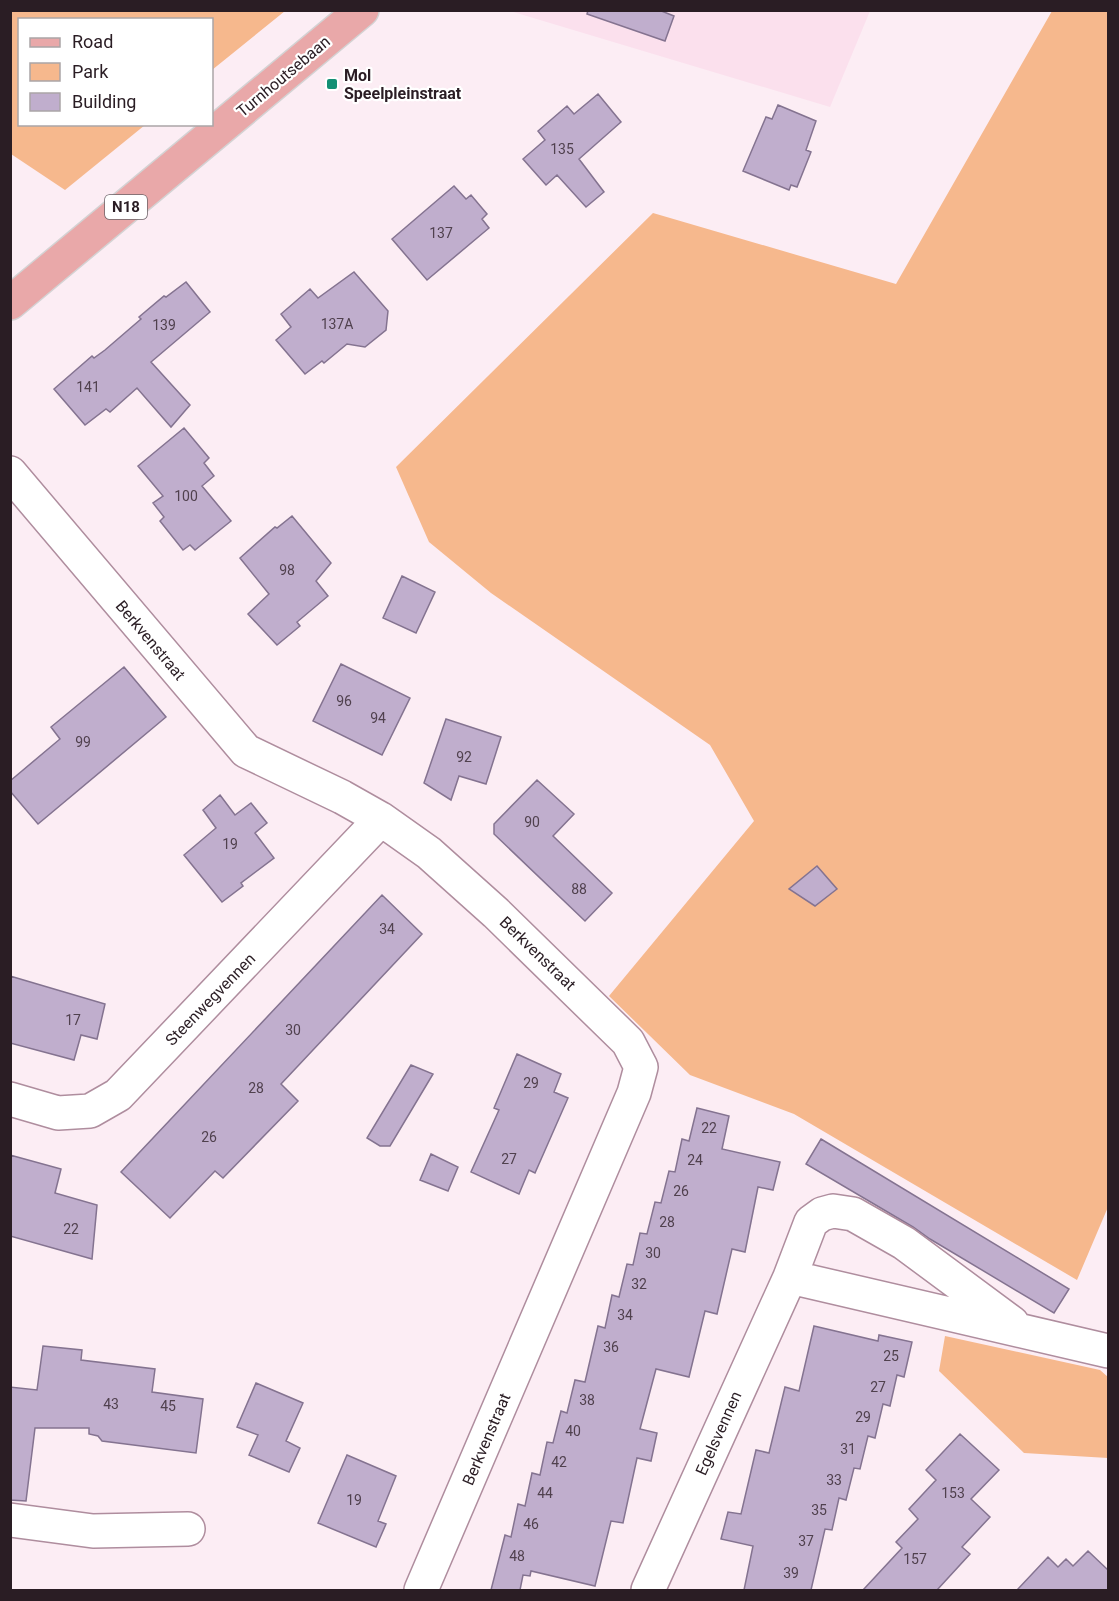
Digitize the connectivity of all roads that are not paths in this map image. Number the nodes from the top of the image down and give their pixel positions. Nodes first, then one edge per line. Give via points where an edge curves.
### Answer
1 (362, 10) edge
2 (10, 303) edge
3 (10, 473) edge
4 (381, 819) junction
5 (10, 1100) edge
6 (790, 1277) junction
7 (1023, 1332) junction
8 (1108, 1351) edge
9 (10, 1520) edge
10 (188, 1529) dead end
11 (421, 1590) edge
12 (648, 1590) edge

1 - 2 main road, Turnhoutsebaan / N18
3 - 4 street, Berkvenstraat via 246,751
4 - 5 street, Steenwegvennen via 118,1095 90,1111 58,1113
4 - 11 street, Berkvenstraat via 429,853 496,913 628,1042 641,1067 634,1093
6 - 7 street, Egelsvennen
6 - 7 street, Egelsvennen via 812,1222 833,1211 853,1214 904,1243
6 - 12 street, Egelsvennen
7 - 8 street, Egelsvennen
9 - 10 street via 93,1531

